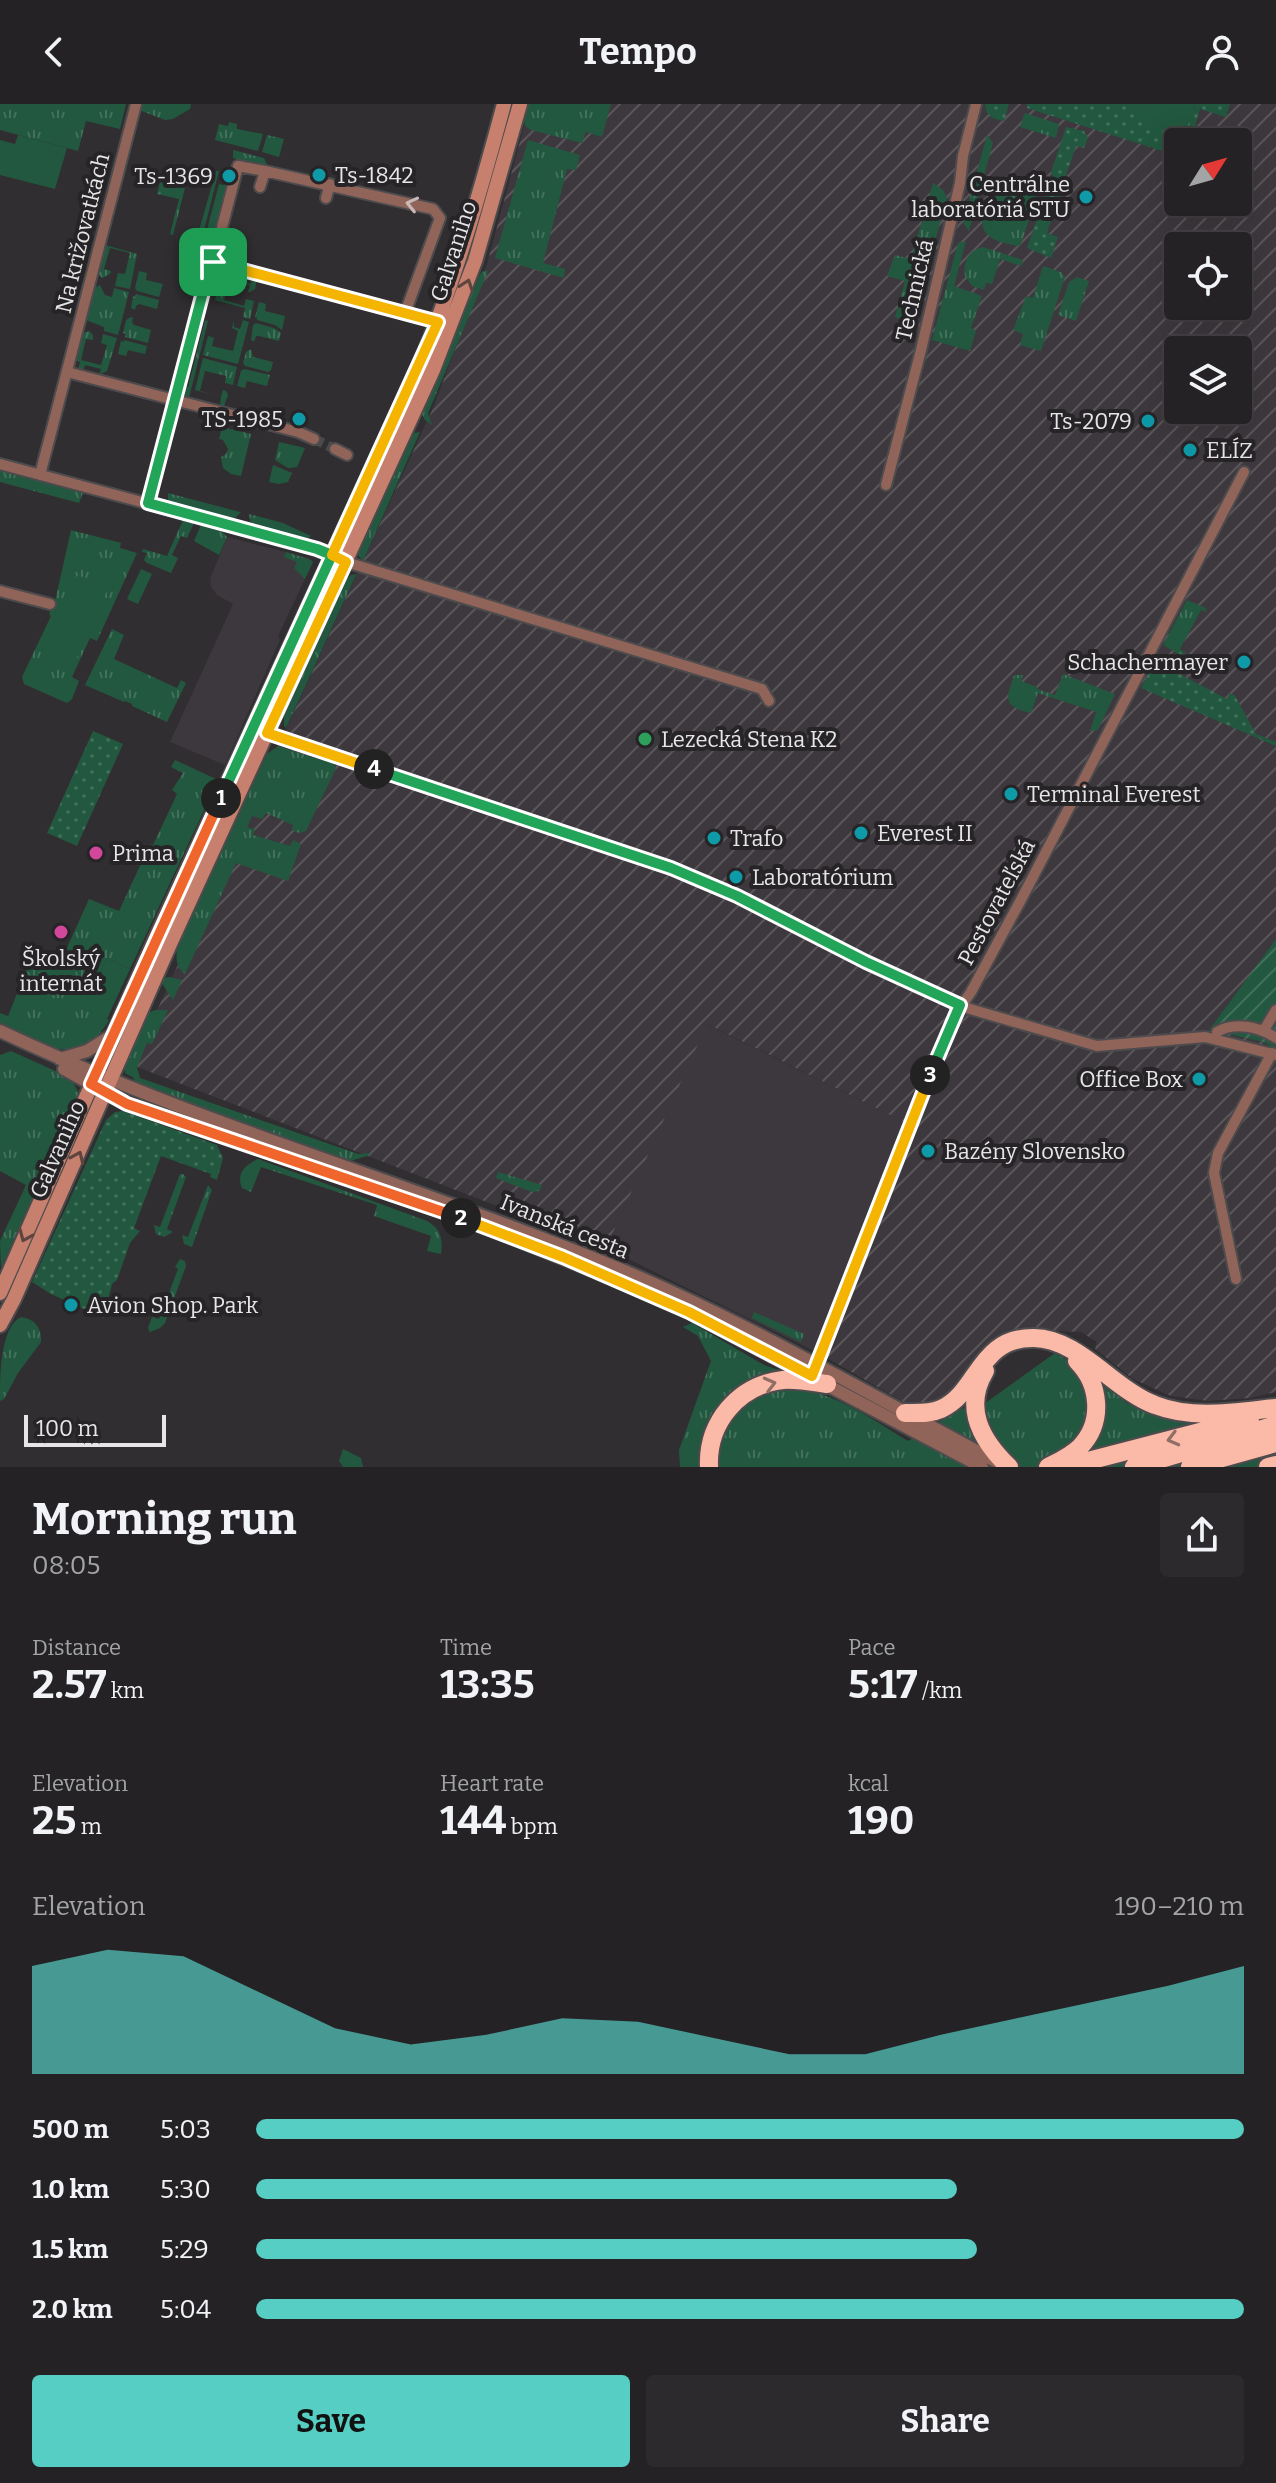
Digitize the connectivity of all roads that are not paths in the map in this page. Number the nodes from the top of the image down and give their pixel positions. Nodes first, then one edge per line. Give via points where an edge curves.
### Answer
1 (136, 104) edge
2 (504, 104) edge
3 (520, 104) edge
4 (976, 104) edge
5 (265, 171) junction
6 (330, 184) junction
7 (260, 187) dead end
8 (326, 198) dead end
9 (212, 262) junction
10 (405, 313) junction
11 (438, 322) junction
12 (67, 372) junction
13 (175, 399) junction
14 (314, 439) tunnel mouth
15 (335, 449) tunnel mouth
16 (347, 455) dead end
17 (0, 464) edge
18 (1244, 472) dead end
19 (40, 475) junction
20 (886, 485) dead end
21 (148, 503) junction
22 (339, 558) junction
23 (0, 591) edge
24 (50, 604) dead end
25 (769, 701) dead end
26 (252, 729) junction
27 (267, 733) junction
28 (960, 1005) junction
29 (1276, 1010) edge
30 (1264, 1030) junction
31 (0, 1031) edge
32 (1217, 1032) dead end
33 (114, 1034) junction
34 (0, 1038) edge
35 (1276, 1038) edge
36 (1274, 1054) edge
37 (60, 1059) junction
38 (100, 1083) junction
39 (1236, 1279) dead end
40 (0, 1293) edge
41 (0, 1325) edge
42 (1063, 1348) junction
43 (818, 1375) junction
44 (1276, 1410) edge
45 (905, 1413) junction
46 (1276, 1425) edge
47 (1276, 1443) edge
48 (1276, 1465) edge
49 (709, 1467) edge
50 (982, 1467) edge
51 (1008, 1467) edge
52 (1048, 1467) edge
53 (1065, 1467) edge
54 (1134, 1467) edge
55 (1190, 1467) edge
56 (1268, 1467) edge

1 - 12 street, Na križovatkách
2 - 11 main road, Galvaniho via 469,234
22 -> 3 main road, Galvaniho via 433,370 464,293
4 - 20 street, Technická
5 - 6 street
5 - 7 street
5 - 9 street via 238,166
6 - 8 street
10 -> 6 street via 440,218 433,209
9 - 10 street, Galvaniho
9 - 13 street
10 - 11 street, Galvaniho
11 - 22 main road, Galvaniho
12 - 13 street
12 - 19 street, Na križovatkách
13 - 14 street
13 - 21 street
15 - 16 street
17 - 19 street
18 - 28 street, Pestovateľská via 1023,896
19 - 21 street
21 - 22 street
22 - 25 street via 762,689
22 - 26 main road, Galvaniho
22 - 27 main road, Galvaniho
23 - 24 street
26 - 27 main road
26 - 33 main road, Galvaniho
27 - 28 street via 671,868
27 - 38 main road, Galvaniho
28 - 36 street via 1097,1046 1205,1037
28 - 43 street, Pestovateľská
29 - 30 street
30 - 32 street via 1227,1026
30 - 35 street
31 - 37 street, Ivanská cesta
33 - 37 street via 87,1051
33 - 38 main road, Galvaniho
34 - 38 street, Ivanská cesta
36 - 39 street via 1218,1153 1214,1173
37 - 38 street, Ivanská cesta
38 -> 40 main road, Galvaniho
41 -> 38 main road, Galvaniho
38 - 43 street, Ivanská cesta via 127,1104 563,1257
42 - 44 highway via 1134,1395 1168,1409
42 - 45 highway via 1035,1338 1005,1344 949,1405
42 - 51 highway via 1017,1347 992,1362 980,1379 974,1400 977,1423
42 - 52 highway via 1088,1375 1096,1413 1080,1447
43 - 45 street, Ivanská cesta
49 -> 43 highway via 717,1426 744,1394 761,1385
43 - 50 street, Ivanská cesta
44 -> 53 highway
45 - 51 street, Ivanská cesta
46 - 54 highway
47 - 55 highway
48 - 56 highway

